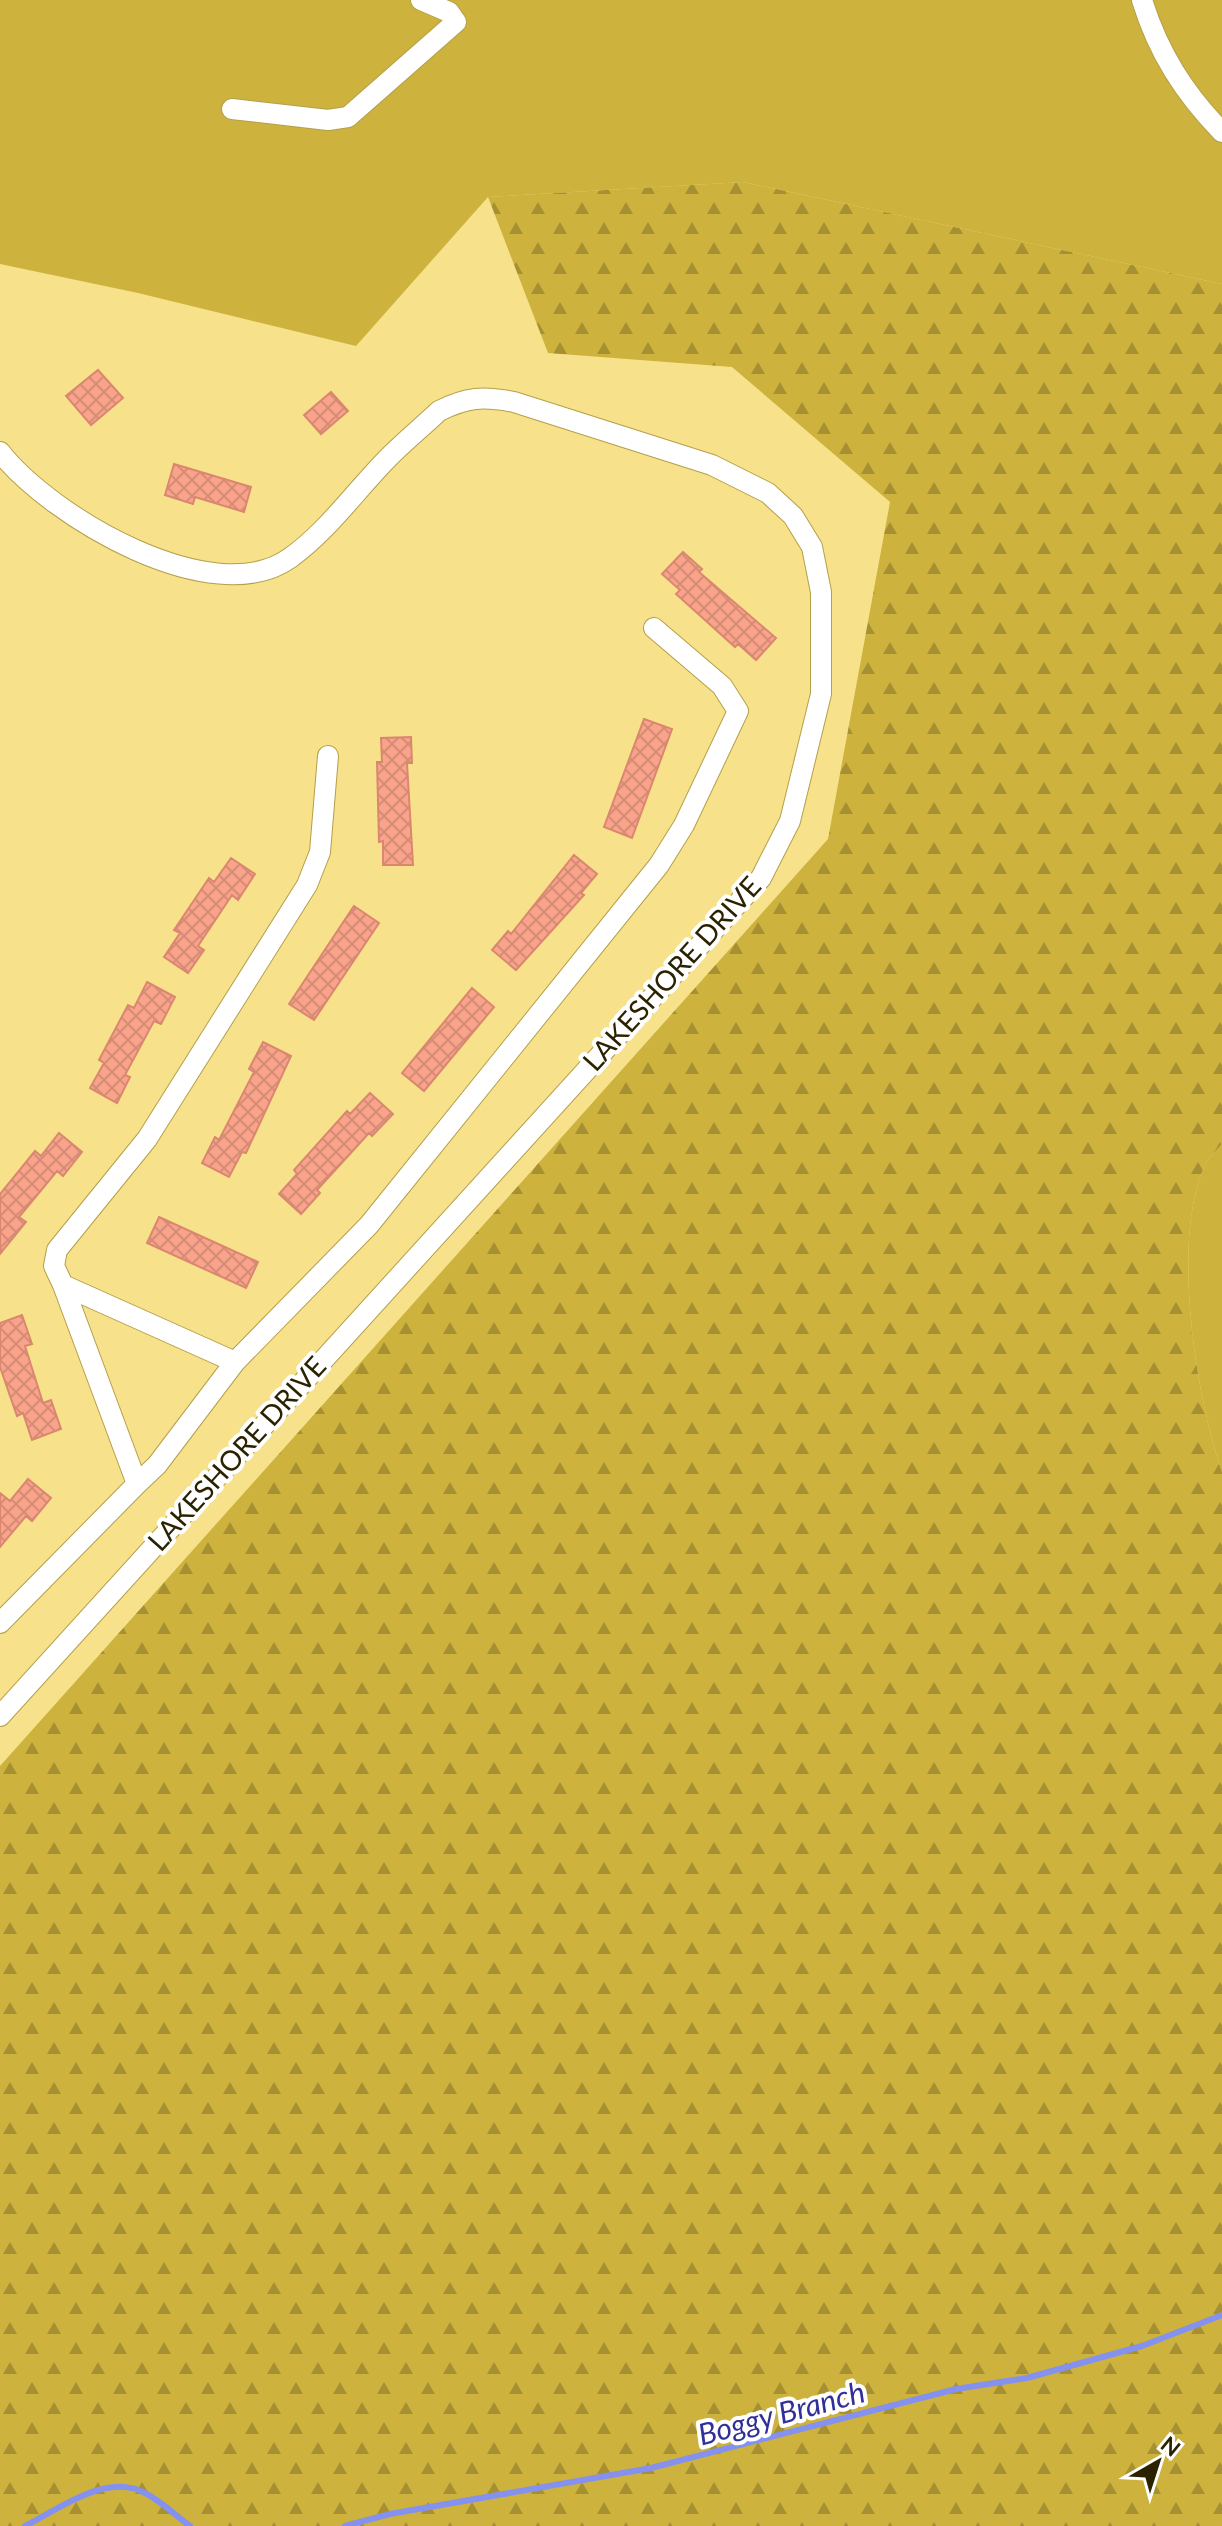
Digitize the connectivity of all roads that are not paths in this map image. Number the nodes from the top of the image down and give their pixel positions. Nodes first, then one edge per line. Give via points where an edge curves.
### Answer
1 (421, 0) edge
2 (1142, 0) edge
3 (232, 109) dead end
4 (1222, 132) edge
5 (0, 452) edge
6 (654, 628) dead end
7 (328, 756) dead end
8 (63, 1285) junction
9 (235, 1362) junction
10 (137, 1484) junction
11 (0, 1623) edge
12 (0, 1716) edge

1 - 3 street via 449,12 456,22 348,117 328,120
2 - 4 street via 1170,67
5 - 12 street, LAKESHORE DRIVE via 62,509 144,553 204,572 248,576 290,558 439,411 473,397 514,402 712,465 768,493 793,516 812,547 821,592 821,694 790,821 761,878
6 - 9 street, LAKESHORE DRIVE via 722,686 738,711 684,825 659,865 369,1225
7 - 8 street, LAKESHORE DRIVE via 320,852 307,885 147,1139 57,1250 54,1266
8 - 9 street
8 - 10 street, LAKESHORE DRIVE
9 - 10 street, LAKESHORE DRIVE
10 - 11 street, LAKESHORE DRIVE

